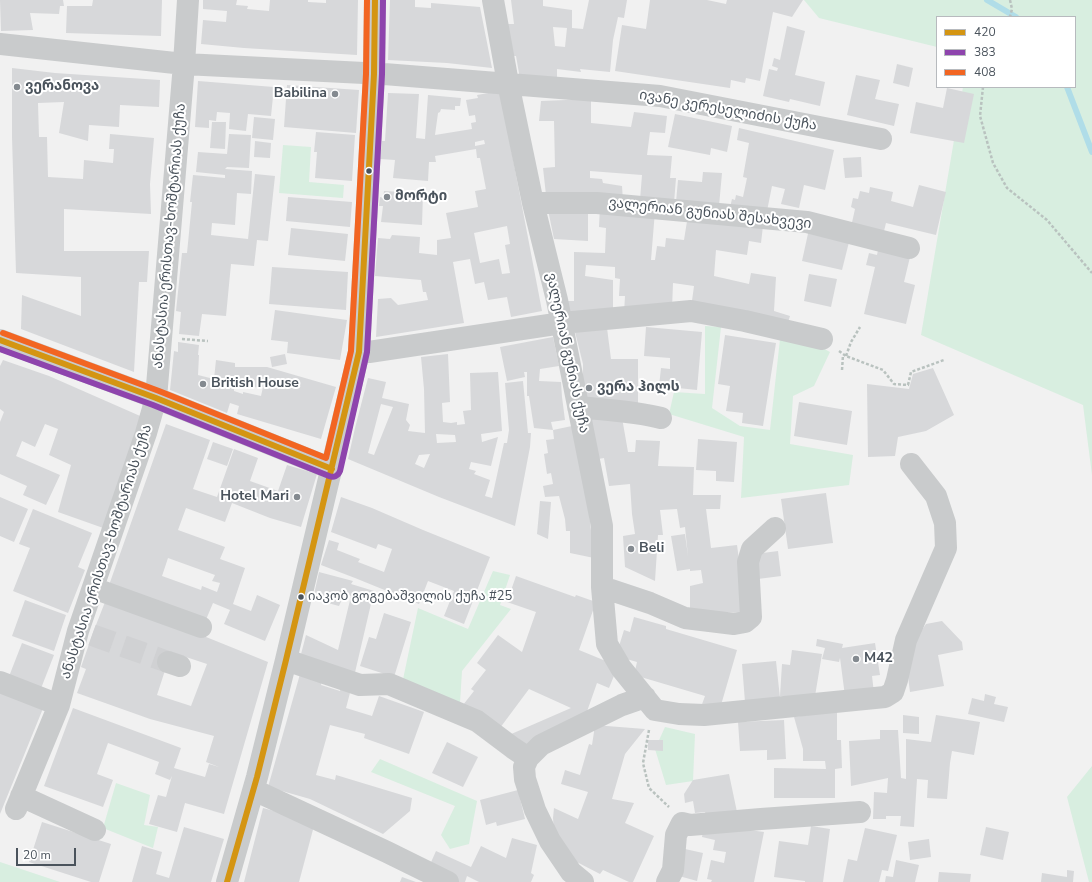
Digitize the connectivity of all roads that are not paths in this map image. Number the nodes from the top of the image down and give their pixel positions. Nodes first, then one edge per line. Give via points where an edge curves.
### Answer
1 (188, 0) edge
2 (375, 0) edge
3 (493, 0) edge
4 (0, 44) edge
5 (184, 64) junction
6 (374, 74) junction
7 (508, 83) junction
8 (881, 139) dead end
9 (533, 203) junction
10 (909, 248) dead end
11 (562, 323) junction
12 (822, 339) dead end
13 (0, 340) edge
14 (359, 352) junction
15 (156, 398) junction
16 (578, 407) junction
17 (661, 418) dead end
18 (911, 464) dead end
19 (332, 469) junction
20 (775, 528) dead end
21 (602, 587) junction
22 (93, 588) junction
23 (201, 626) dead end
24 (286, 660) junction
25 (0, 682) edge
26 (645, 697) junction
27 (59, 705) junction
28 (528, 758) junction
29 (254, 790) junction
30 (860, 812) dead end
31 (95, 830) dead end
32 (574, 879) edge
33 (227, 882) edge
34 (448, 882) edge
35 (667, 882) edge

1 - 5 street, ანასტასია ერისთავ-ხოშტარიას ქუჩა
2 - 6 street
3 - 7 street, ვალერიან გუნიას ქუჩა
4 - 5 street, ივანე კერესელიძის ქუჩა
5 - 6 street, ივანე კერესელიძის ქუჩა
5 - 15 street, ანასტასია ერისთავ-ხოშტარიას ქუჩა
6 - 7 street, ივანე კერესელიძის ქუჩა
6 - 14 street
7 - 8 street, ივანე კერესელიძის ქუჩა via 660,96
7 - 9 street, ვალერიან გუნიას ქუჩა
9 - 10 street, ვალერიან გუნიას შესახვევი via 597,203 807,222
9 - 11 street, ვალერიან გუნიას ქუჩა
11 - 12 street via 691,311
11 - 14 street
11 - 16 street, ვალერიან გუნიას ქუჩა
13 - 15 street
14 - 19 street
15 - 19 street
15 - 22 street, ანასტასია ერისთავ-ხოშტარიას ქუჩა
16 - 17 street via 632,412
16 - 21 street, ვალერიან გუნიას ქუჩა via 602,526
18 - 26 street, ვალერიან გუნიას ქუჩა via 936,496 945,523 946,548 906,640 893,692 885,697 704,715 656,710
19 - 24 street
20 - 21 street via 752,549 748,562 751,617 745,622 734,624 685,618
21 - 26 street, ვალერიან გუნიას ქუჩა via 607,644 621,668
22 - 23 street
22 - 27 street, ანასტასია ერისთავ-ხოშტარიას ქუჩა via 85,633
24 - 28 street via 360,685 389,684 402,689 477,721
24 - 29 street
25 - 27 street
26 - 28 street via 622,704 541,745
27 - 31 street, ანასტასია ერისთავ-ხოშტარიას ქუჩა via 18,803
28 - 32 street via 524,767 525,779 535,810 550,841
29 - 33 street
29 - 34 street
30 - 35 street via 682,824 676,835 673,870

